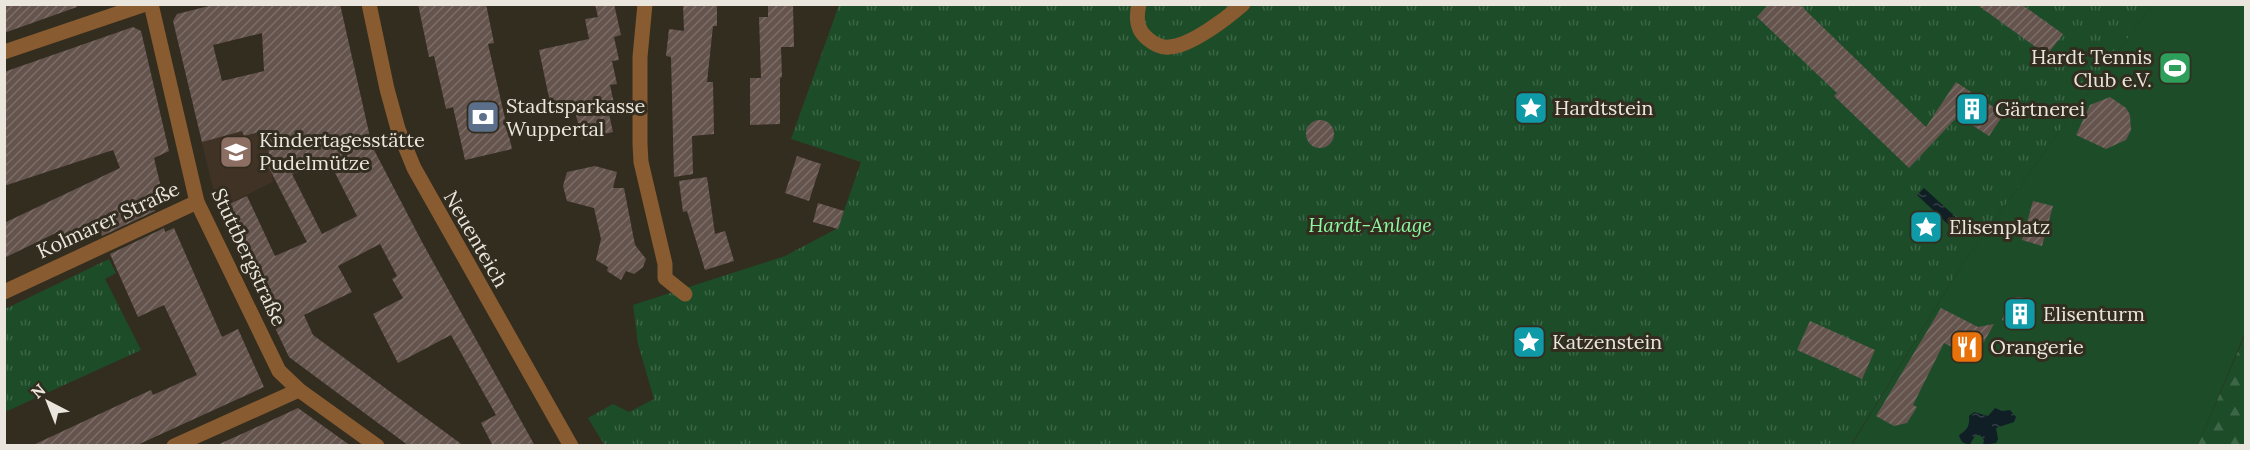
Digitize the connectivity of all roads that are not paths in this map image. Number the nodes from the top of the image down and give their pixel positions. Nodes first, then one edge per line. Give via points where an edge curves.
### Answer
1 (146, 4) edge
2 (151, 4) edge
3 (369, 4) edge
4 (645, 4) edge
5 (1139, 4) edge
6 (1243, 4) edge
7 (4, 52) edge
8 (197, 202) junction
9 (4, 292) edge
10 (685, 294) dead end
11 (299, 390) junction
12 (174, 446) edge
13 (377, 446) edge
14 (571, 446) edge

1 - 7 street
2 - 8 street, Stuttbergstraße
3 - 14 street, Neuenteich via 387,89 414,168
4 - 10 street via 640,57 641,162 666,278
5 - 6 street via 1140,30 1158,46 1170,47 1203,33
8 - 9 street, Kolmarer Straße
8 - 11 street, Stuttbergstraße via 279,371
11 - 12 street
11 - 13 street, Stuttbergstraße

